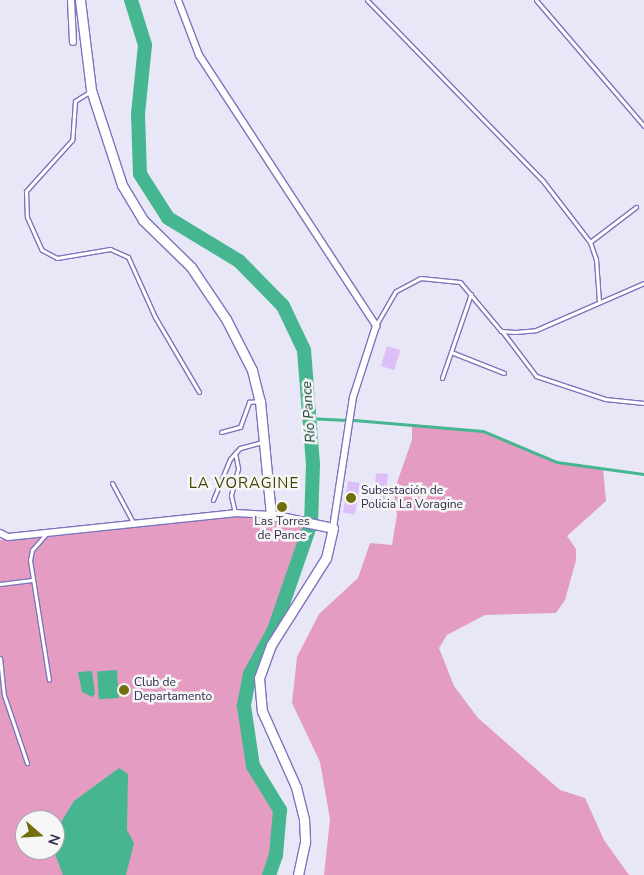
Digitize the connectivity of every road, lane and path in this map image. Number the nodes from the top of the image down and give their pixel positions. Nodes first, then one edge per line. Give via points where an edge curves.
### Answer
1 (71, 0) edge
2 (80, 0) edge
3 (178, 0) edge
4 (367, 0) edge
5 (536, 0) edge
6 (73, 42) dead end
7 (92, 90) junction
8 (644, 126) edge
9 (636, 207) dead end
10 (590, 242) junction
11 (644, 283) edge
12 (471, 293) junction
13 (599, 302) junction
14 (376, 326) junction
15 (502, 330) junction
16 (450, 352) junction
17 (504, 373) dead end
18 (442, 378) dead end
19 (199, 392) dead end
20 (260, 401) junction
21 (644, 403) edge
22 (221, 432) dead end
23 (265, 442) junction
24 (235, 453) junction
25 (112, 483) dead end
26 (213, 500) dead end
27 (235, 513) junction
28 (271, 515) junction
29 (134, 524) junction
30 (328, 526) junction
31 (0, 533) edge
32 (47, 533) junction
33 (32, 580) junction
34 (0, 584) edge
35 (0, 658) edge
36 (49, 680) dead end
37 (27, 763) dead end
38 (298, 875) edge

1 - 6 street
2 - 7 street
3 - 14 street via 199,55
4 - 10 lane via 524,157
5 - 8 lane
7 - 19 lane via 75,101 72,140 26,192 27,217 42,250 58,258 110,248 128,257 155,317
7 - 20 street via 122,185 143,220 191,267 226,319 252,370
9 - 10 lane
10 - 13 lane via 596,259
11 - 13 lane
12 - 14 lane via 460,282 420,278 396,290
12 - 15 lane
12 - 16 lane
13 - 15 lane via 536,330
14 - 30 street via 353,397
15 - 21 lane via 536,376 605,400
16 - 17 lane
16 - 18 lane
20 - 22 lane via 249,402 240,427
20 - 23 street
23 - 24 lane via 249,444
23 - 28 street
24 - 26 lane
24 - 27 lane via 238,468 231,495
25 - 29 lane
27 - 28 street
27 - 29 street
28 - 30 street
29 - 32 street
30 - 38 street via 326,558 271,644 259,678 262,711 296,787 304,820 305,842
31 - 32 street via 8,537
32 - 33 lane via 32,550
33 - 34 lane
33 - 36 lane
35 - 37 lane via 4,695

